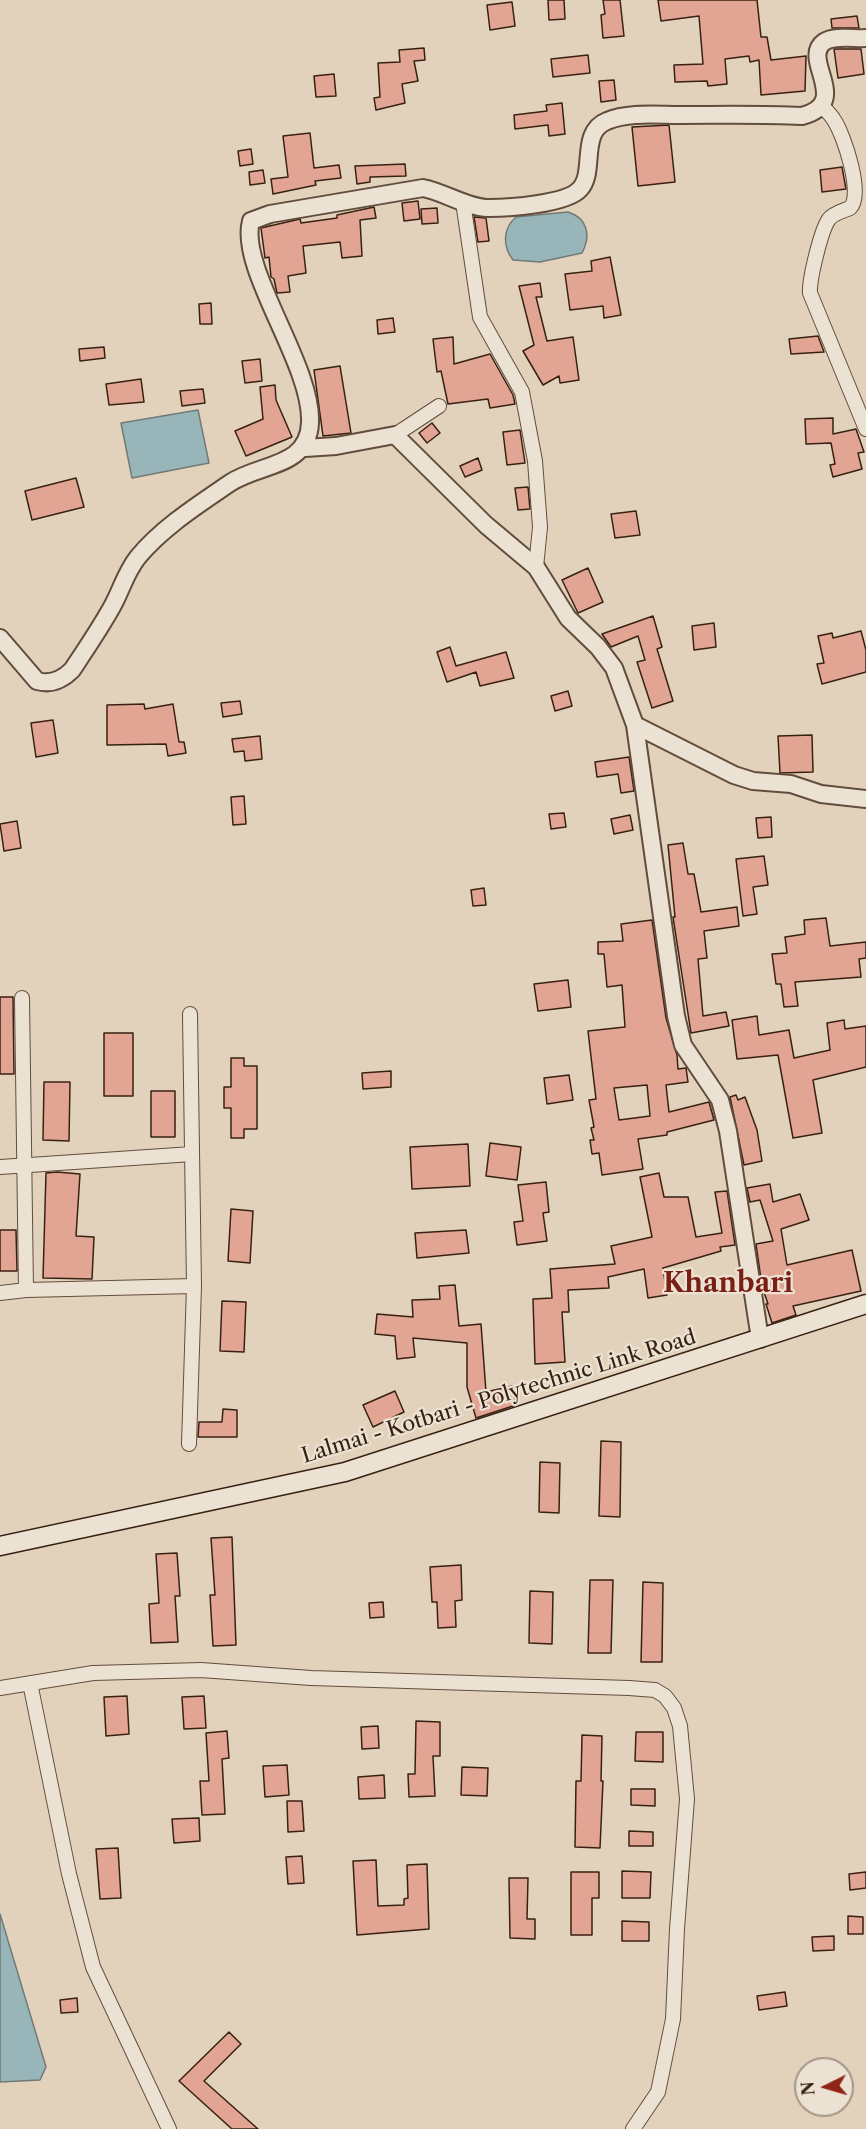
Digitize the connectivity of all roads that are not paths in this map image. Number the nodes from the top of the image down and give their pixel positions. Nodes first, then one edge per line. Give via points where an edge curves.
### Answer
1 (866, 38) edge
2 (822, 106) junction
3 (463, 201) junction
4 (439, 406) dead end
5 (866, 429) edge
6 (395, 435) junction
7 (305, 448) junction
8 (536, 567) junction
9 (0, 638) edge
10 (635, 725) junction
11 (866, 799) edge
12 (22, 998) dead end
13 (190, 1014) dead end
14 (192, 1154) junction
15 (0, 1167) edge
16 (194, 1286) junction
17 (26, 1290) junction
18 (0, 1293) edge
19 (866, 1304) edge
20 (760, 1339) junction
21 (189, 1444) dead end
22 (0, 1546) edge
23 (30, 1683) junction
24 (0, 1688) edge
25 (168, 2129) edge
26 (633, 2129) edge

1 - 2 street via 826,40 821,44 818,58 824,85
2 - 3 street via 802,116 662,115 606,121 590,142 586,181 566,199 486,208
2 - 5 street via 834,118 848,150 855,198 850,208 836,213 826,224 811,273 810,293
3 - 7 street via 423,188 270,213 251,221 252,254 309,405
3 - 8 street via 480,317 522,392 535,461 540,527
4 - 6 street
6 - 7 street
6 - 8 street via 486,525
7 - 9 street via 282,462 240,477 171,525 123,578 113,604 65,677 46,684 37,681
8 - 10 street via 568,618 614,668
10 - 11 street via 734,775 753,781 792,784 820,794
10 - 20 street via 676,1016 683,1045 720,1100
12 - 17 street
13 - 14 street
14 - 15 street
14 - 16 street
16 - 17 street
16 - 21 street
17 - 18 street
19 - 20 main road, Lalmai - Kotbari - Polytechnic Link Road
20 - 22 main road, Lalmai - Kotbari - Polytechnic Link Road via 345,1472
23 - 24 street
23 - 25 street via 69,1874 93,1967
23 - 26 street via 93,1673 201,1670 311,1678 628,1688 655,1690 665,1696 680,1726 687,1799 674,2019 658,2092

